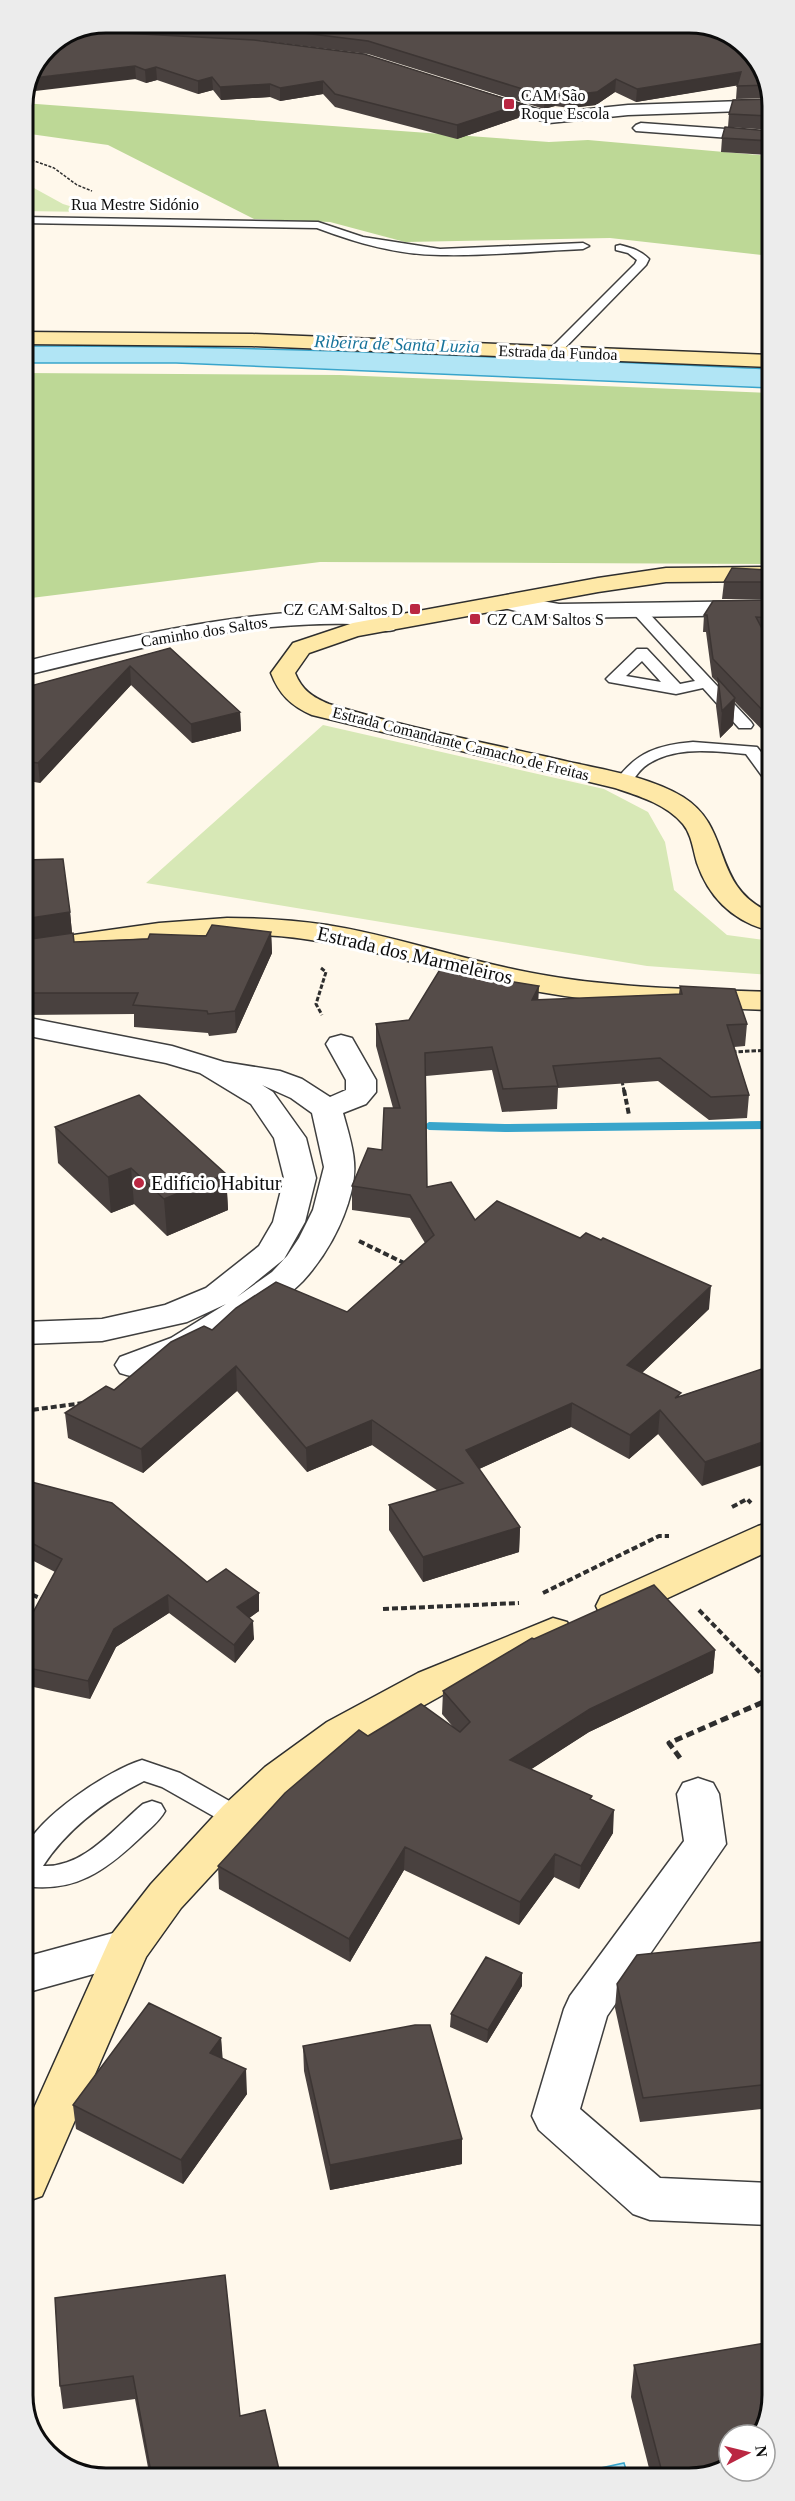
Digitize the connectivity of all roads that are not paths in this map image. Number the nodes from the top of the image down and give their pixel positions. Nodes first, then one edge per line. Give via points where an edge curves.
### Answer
1 (464, 92) edge
2 (762, 105) edge
3 (549, 118) junction
4 (762, 136) edge
5 (33, 220) edge
6 (583, 246) dead end
7 (620, 248) dead end
8 (33, 338) edge
9 (554, 352) junction
10 (762, 361) edge
11 (762, 574) edge
12 (508, 602) junction
13 (762, 608) edge
14 (638, 610) junction
15 (386, 624) junction
16 (33, 667) edge
17 (707, 683) junction
18 (676, 689) dead end
19 (744, 725) dead end
20 (762, 765) edge
21 (623, 782) junction
22 (762, 920) edge
23 (33, 950) edge
24 (762, 1000) edge
25 (33, 1028) edge
26 (341, 1044) road end
27 (211, 1067) junction
28 (327, 1109) junction
29 (33, 1333) edge
30 (132, 1365) dead end
31 (762, 1539) edge
32 (698, 1794) road end
33 (152, 1811) dead end
34 (238, 1818) junction
35 (33, 1860) edge
36 (33, 1874) edge
37 (128, 1947) junction
38 (33, 1973) edge
39 (33, 2163) edge
40 (762, 2204) edge

1 - 3 street
2 - 3 street via 628,110
3 - 4 street via 555,124 569,127
5 - 6 lane, Rua Mestre Sidónio via 318,225 360,240 440,252
7 - 9 lane via 639,255 643,259 640,265
8 - 9 main road, Estrada da Fundoa via 252,340
9 - 10 main road, Estrada da Fundoa
11 - 12 main road, Estrada Comandante Camacho de Freitas via 666,575
12 - 14 street via 559,611
12 - 15 main road, Estrada Comandante Camacho de Freitas
13 - 14 street
14 - 17 lane
15 - 16 street, Caminho dos Saltos via 363,618 229,624
15 - 21 main road, Estrada Comandante Camacho de Freitas via 353,630 301,648 283,673 286,685 293,695 314,707 354,719
17 - 18 lane
17 - 19 lane
20 - 21 lane via 751,750 695,746 662,752 637,764
21 - 22 main road, Estrada Comandante Camacho de Freitas via 676,803 695,822 725,893 736,906
23 - 24 main road, Estrada dos Marmeleiros via 179,930 229,926 294,928 343,935 548,986
25 - 27 street via 172,1055
26 - 28 street via 361,1080 361,1092
27 - 28 street via 273,1077 302,1089
27 - 29 street via 262,1098 290,1138 300,1178 289,1222 272,1252 218,1295 175,1314 96,1331
28 - 30 street via 340,1166 329,1212 316,1240 290,1275 204,1333 154,1360
31 - 34 main road via 432,1683 341,1733 280,1778
32 - 40 street via 705,1844 586,2009 555,2116 650,2199
33 - 36 lane via 102,1856 74,1872 52,1877
34 - 35 lane via 171,1780 142,1770 110,1785 74,1810 45,1840
34 - 37 main road via 166,1896
37 - 38 street
37 - 39 main road

